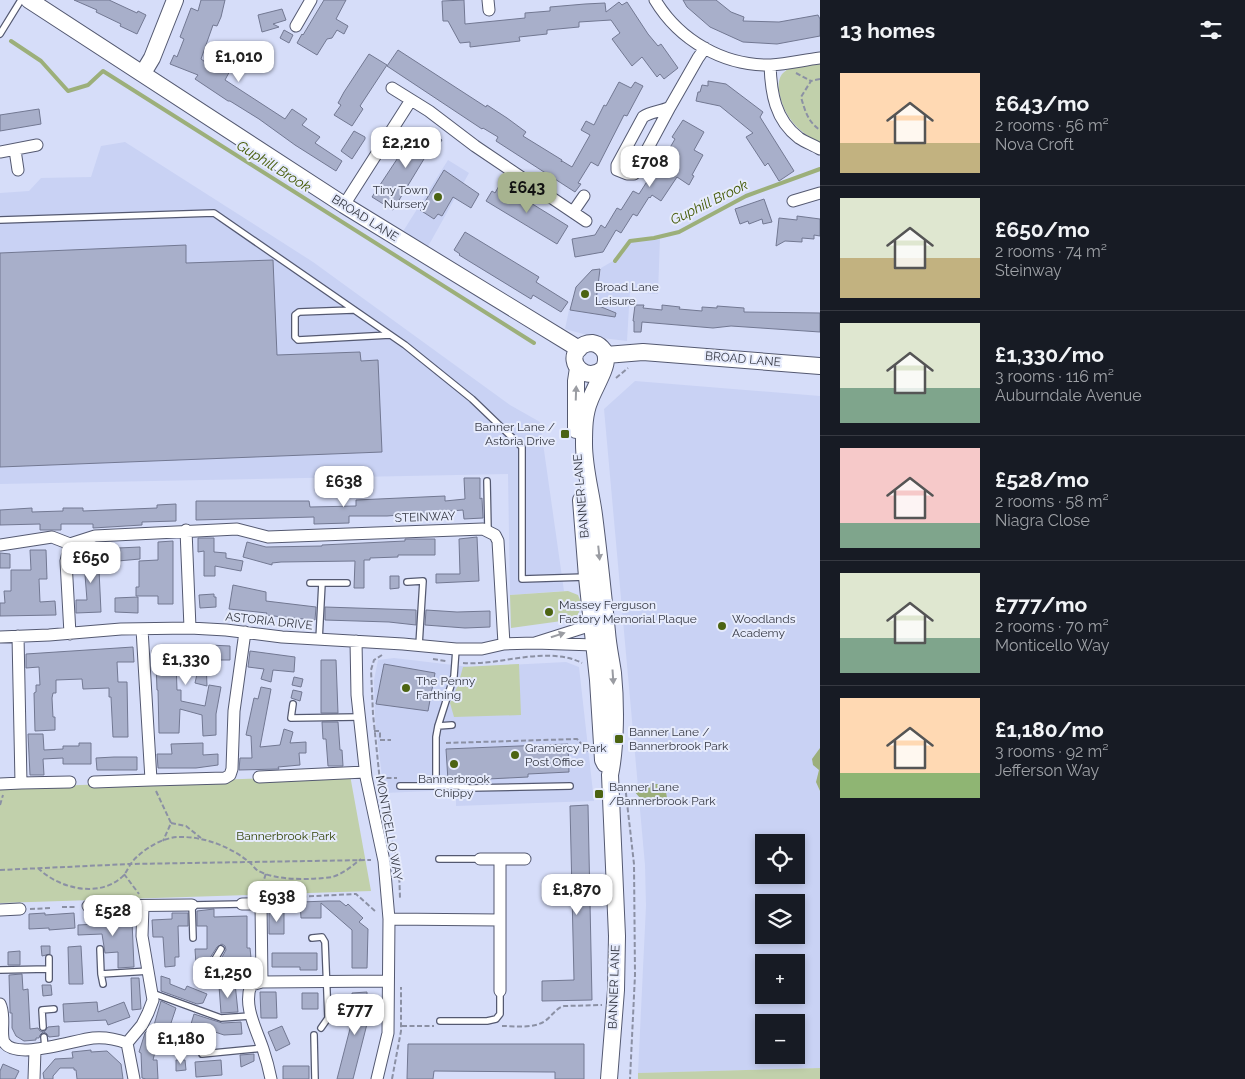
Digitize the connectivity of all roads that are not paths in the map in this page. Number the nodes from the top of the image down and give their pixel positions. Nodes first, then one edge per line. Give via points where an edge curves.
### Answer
1 (21, 0) edge
2 (29, 0) edge
3 (175, 0) edge
4 (655, 0) edge
5 (305, 3) edge
6 (296, 26) dead end
7 (0, 34) edge
8 (705, 48) junction
9 (820, 58) edge
10 (770, 65) junction
11 (143, 74) junction
12 (392, 88) dead end
13 (411, 100) junction
14 (670, 107) junction
15 (37, 145) dead end
16 (820, 149) edge
17 (15, 150) junction
18 (0, 152) edge
19 (18, 170) dead end
20 (820, 193) edge
21 (584, 196) dead end
22 (793, 201) dead end
23 (344, 206) junction
24 (573, 212) junction
25 (0, 220) edge
26 (586, 221) dead end
27 (353, 310) junction
28 (390, 335) junction
29 (579, 349) junction
30 (820, 366) edge
31 (578, 368) junction
32 (606, 369) junction
33 (487, 481) dead end
34 (186, 530) junction
35 (488, 530) junction
36 (70, 544) junction
37 (0, 545) edge
38 (594, 576) junction
39 (407, 582) dead end
40 (310, 583) dead end
41 (322, 583) junction
42 (347, 583) dead end
43 (599, 623) junction
44 (190, 628) junction
45 (142, 629) junction
46 (245, 632) junction
47 (70, 634) junction
48 (18, 636) junction
49 (0, 637) edge
50 (319, 640) junction
51 (356, 641) junction
52 (535, 643) junction
53 (504, 644) junction
54 (419, 645) junction
55 (594, 645) junction
56 (456, 649) junction
57 (293, 704) dead end
58 (359, 717) junction
59 (452, 725) dead end
60 (438, 726) junction
61 (365, 772) junction
62 (618, 776) junction
63 (259, 777) dead end
64 (151, 780) junction
65 (70, 782) dead end
66 (94, 782) dead end
67 (21, 783) junction
68 (0, 784) edge
69 (400, 786) dead end
70 (436, 786) junction
71 (570, 786) dead end
72 (439, 859) dead end
73 (480, 859) joint
74 (500, 859) junction
75 (525, 860) dead end
76 (285, 903) road end
77 (242, 904) joint
78 (261, 904) junction
79 (192, 905) junction
80 (88, 906) road end
81 (142, 906) junction
82 (20, 909) road end
83 (0, 910) edge
84 (389, 919) junction
85 (500, 920) junction
86 (193, 938) dead end
87 (312, 938) dead end
88 (100, 949) dead end
89 (221, 949) dead end
90 (49, 958) dead end
91 (49, 969) junction
92 (0, 970) edge
93 (149, 972) junction
94 (101, 974) junction
95 (49, 979) dead end
96 (326, 980) junction
97 (388, 981) junction
98 (257, 983) junction
99 (103, 984) dead end
100 (500, 991) joint
101 (152, 993) junction
102 (0, 1004) edge
103 (54, 1009) dead end
104 (250, 1016) junction
105 (440, 1023) road end
106 (43, 1027) dead end
107 (321, 1028) dead end
108 (314, 1035) dead end
109 (127, 1043) junction
110 (42, 1045) junction
111 (263, 1048) junction
112 (202, 1054) dead end
113 (34, 1079) edge
114 (134, 1079) edge
115 (271, 1079) edge
116 (315, 1079) edge
117 (377, 1079) edge
118 (609, 1079) edge

1 - 7 lane
2 - 11 street, BROAD LANE
3 - 11 street
4 - 8 street via 673,24
5 - 6 street
8 - 10 street via 736,60
8 - 14 street
9 - 10 street
10 - 16 street via 775,105 783,122 799,138
11 - 23 street, BROAD LANE
12 - 13 street
13 - 23 street
13 - 24 street
14 - 14 street via 643,117 617,170 634,174
15 - 17 street
17 - 18 street
17 - 19 street
20 - 22 street
21 - 24 street
23 - 29 street, BROAD LANE
24 - 26 street
25 - 27 lane via 214,213
27 - 28 lane
27 - 28 lane via 299,312 295,315 295,337 298,340
28 - 38 lane via 472,399 522,447 522,579
29 - 31 street via 575,358
29 - 32 street via 583,345 599,345
30 - 32 street, BROAD LANE via 643,352
31 - 32 street via 588,375
38 -> 31 street, BANNER LANE via 575,418
32 -> 38 street, BANNER LANE via 589,401 584,424
33 - 35 lane
34 - 35 street, STEINWAY via 237,529 268,538
34 - 36 street, STEINWAY via 95,536
34 - 44 street
35 - 53 street via 498,541
36 - 37 street via 52,537
36 - 47 street via 66,561
38 - 43 street, BANNER LANE
39 - 54 lane via 425,581
40 - 41 lane
41 - 42 lane
41 - 50 lane
52 -> 43 street, ASTORIA DRIVE
43 - 55 street, BANNER LANE
43 -> 62 street, BANNER LANE via 613,674 614,756
44 - 45 street, ASTORIA DRIVE
44 - 46 street, ASTORIA DRIVE
45 - 47 street, ASTORIA DRIVE
45 - 64 street
46 - 50 street, ASTORIA DRIVE
46 - 64 street via 234,711 230,775 225,778
47 - 48 street, ASTORIA DRIVE
48 - 49 street, ASTORIA DRIVE
48 - 67 street
50 - 51 street, ASTORIA DRIVE
51 - 54 street, ASTORIA DRIVE
51 - 58 street, MONTICELLO WAY
52 - 53 street, ASTORIA DRIVE
52 - 55 street, ASTORIA DRIVE
53 - 56 street, ASTORIA DRIVE via 482,649
54 - 56 street, ASTORIA DRIVE
55 - 62 street, BANNER LANE via 603,760
56 - 60 lane via 454,676
57 - 58 lane via 292,718
58 - 61 street, MONTICELLO WAY
59 - 60 lane
60 - 70 lane
61 - 63 street
61 - 84 street, MONTICELLO WAY via 384,861
62 - 118 street, BANNER LANE via 615,1004
64 - 66 street
65 - 67 street
67 - 68 street
69 - 70 lane
70 - 71 lane
72 - 73 lane
73 - 74 street
74 - 75 street
74 - 85 street
76 - 78 street
77 - 78 street
77 - 79 lane
78 - 98 street
79 - 81 street
79 - 86 lane
80 - 81 street
81 - 93 street via 142,936
82 - 83 street
84 - 85 street
84 - 97 street, MONTICELLO WAY
85 - 100 street
87 - 96 lane via 322,938 326,942
88 - 94 lane
89 - 98 lane via 209,969 212,980 244,978
90 - 91 lane
91 - 92 lane
91 - 95 lane
93 - 94 lane
93 - 101 street
94 - 99 lane
96 - 97 street
96 - 98 street
96 - 107 lane via 328,1018
97 - 117 street, MONTICELLO WAY via 388,1033
98 - 104 street via 248,994
100 - 105 lane via 500,1014 496,1019
101 - 104 lane via 221,1018
101 - 109 street via 148,1013
102 - 110 street via 4,1044 18,1050
103 - 106 lane via 42,1010
104 - 111 street
108 - 116 lane
109 - 110 street via 95,1038
109 - 114 street
110 - 113 street
111 - 112 lane
111 - 115 street

